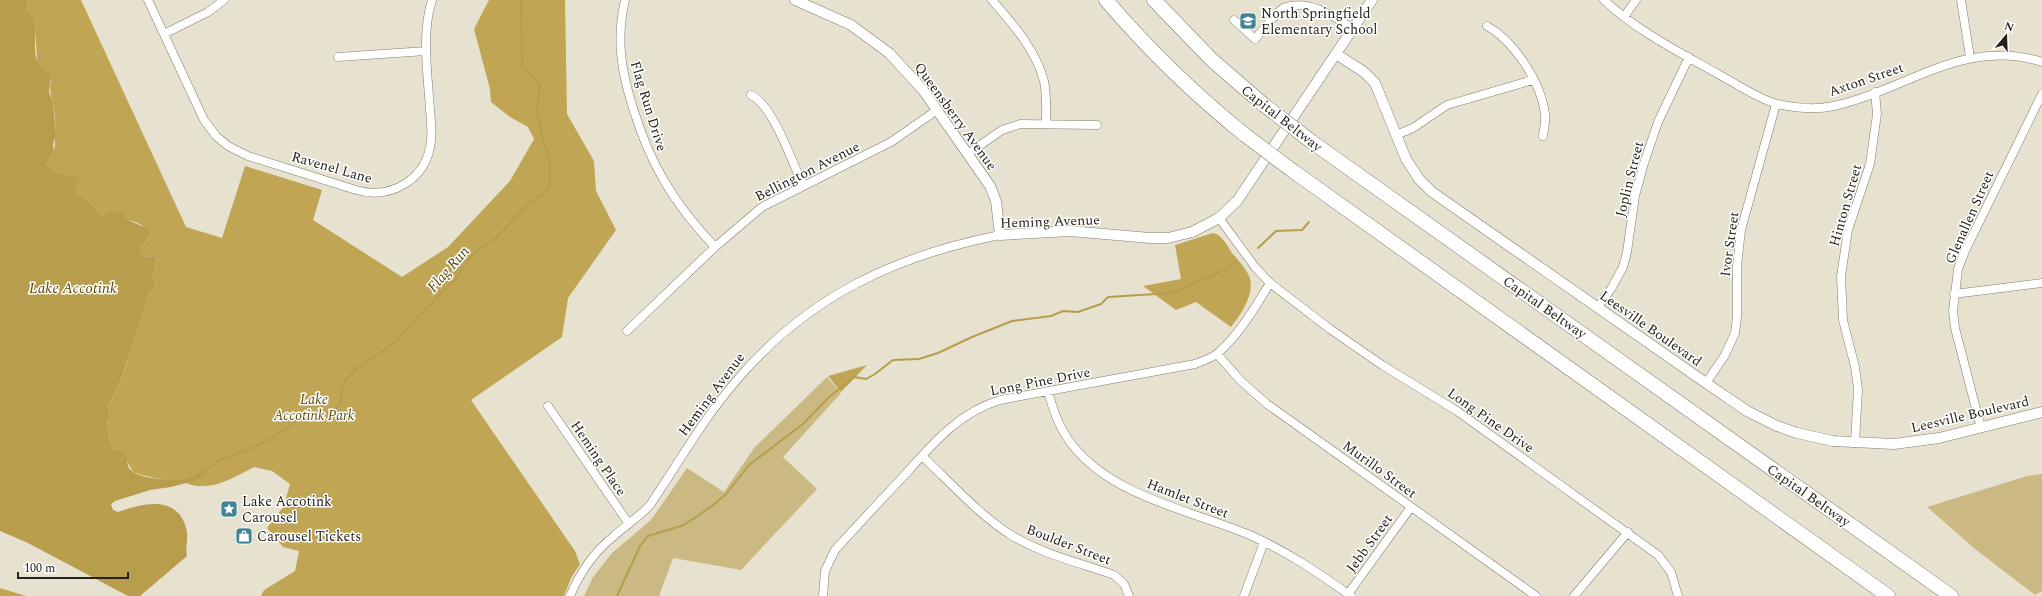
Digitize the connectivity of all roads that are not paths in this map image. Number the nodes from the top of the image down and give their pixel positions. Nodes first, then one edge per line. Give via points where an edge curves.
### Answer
1 (148, 0) edge
2 (224, 0) edge
3 (432, 0) edge
4 (625, 0) edge
5 (795, 0) edge
6 (992, 0) edge
7 (1106, 0) edge
8 (1154, 0) edge
9 (1372, 0) edge
10 (1604, 0) edge
11 (1636, 0) edge
12 (1961, 0) edge
13 (1624, 17) junction
14 (1234, 20) dead end
15 (1487, 26) dead end
16 (1352, 29) junction
17 (164, 34) junction
18 (426, 51) junction
19 (1336, 54) junction
20 (338, 57) dead end
21 (1689, 57) junction
22 (1970, 57) junction
23 (2042, 62) edge
24 (1533, 80) junction
25 (1874, 92) junction
26 (2042, 94) edge
27 (751, 95) dead end
28 (1776, 104) junction
29 (937, 110) junction
30 (1046, 124) junction
31 (1097, 125) dead end
32 (1396, 135) junction
33 (1543, 136) dead end
34 (968, 153) junction
35 (803, 185) junction
36 (1219, 218) junction
37 (1000, 235) junction
38 (715, 247) junction
39 (1270, 282) junction
40 (2042, 283) edge
41 (1954, 294) junction
42 (1597, 308) junction
43 (627, 331) dead end
44 (1217, 354) junction
45 (1706, 383) junction
46 (1048, 391) junction
47 (548, 406) dead end
48 (2042, 412) edge
49 (1981, 428) junction
50 (1854, 443) junction
51 (922, 456) junction
52 (1411, 507) junction
53 (629, 524) junction
54 (1628, 532) junction
55 (1264, 542) junction
56 (1349, 595) edge
57 (570, 596) edge
58 (823, 596) edge
59 (1129, 596) edge
60 (1244, 596) edge
61 (1536, 596) edge
62 (1574, 596) edge
63 (1678, 596) edge
64 (1888, 596) edge
65 (1951, 596) edge

1 - 17 street, Ravenel Lane
2 - 17 street via 208,12
3 - 18 street, Ravenel Lane
4 - 38 street, Flag Run Drive via 620,29 621,65 641,135 652,162 672,196
5 - 29 street, Queensberry Avenue via 834,16 869,38 904,68
6 - 30 street via 1030,50 1040,68 1046,93
7 - 64 highway, bridge via 1164,64 1219,115 1245,135
8 - 65 highway, Capital Beltway, bridge via 1212,60 1312,142
9 - 16 street, Heming Avenue
10 - 13 street, Axton Street
11 - 13 street
12 - 22 street
13 - 21 street, Axton Street
14 - 16 street via 1255,39 1284,7 1304,2 1323,8
15 - 24 street via 1508,41
16 - 19 street, Heming Avenue
17 - 18 street, Ravenel Lane via 204,120 222,141 248,156 371,193 389,192 406,184 419,172 428,156 432,135
18 - 20 street
19 - 32 street, Leesville Boulevard via 1364,72 1375,83
19 - 36 street, Heming Avenue via 1240,197
21 - 28 street, Axton Street
21 - 42 street, Joplin Street via 1658,122 1646,156 1635,196 1623,267
22 - 23 street, Axton Street via 2003,56
22 - 25 street, Axton Street
24 - 32 street via 1448,105 1413,128
24 - 33 street via 1544,110
25 - 28 street, Axton Street via 1843,104 1820,108
25 - 50 street, Hinton Street via 1877,114 1870,164 1848,230 1841,276 1843,320 1858,388
26 - 41 street, Glenallen Street via 1965,251 1958,269
27 - 35 street via 769,112
28 - 45 street, Ivor Street via 1741,230 1735,333 1725,355
29 - 34 street, Queensberry Avenue
29 - 35 street, Bellington Avenue via 886,145
30 - 31 street
30 - 34 street via 1020,124 1008,127
32 - 42 street, Leesville Boulevard via 1414,172 1432,192
34 - 37 street, Queensberry Avenue via 993,192
35 - 38 street, Bellington Avenue via 762,207
36 - 37 street, Heming Avenue via 1192,232 1168,238 1070,231
36 - 39 street, Long Pine Drive via 1255,267
37 - 53 street, Heming Avenue via 947,247 895,264 848,287 799,319 765,349 735,382 650,505
38 - 43 street, Bellington Avenue
39 - 44 street, Long Pine Drive via 1240,328
39 - 54 street, Long Pine Drive via 1356,348 1457,411
40 - 41 street
41 - 49 street, Glenallen Street via 1955,328
42 - 45 street, Leesville Boulevard
44 - 46 street, Long Pine Drive via 1185,367
44 - 52 street, Murillo Street via 1266,404
45 - 50 street, Leesville Boulevard via 1747,411 1777,426 1816,438
46 - 51 street, Long Pine Drive via 1000,400 978,408 951,427
46 - 55 street, Hamlet Street via 1054,413 1066,436 1080,454 1098,470 1149,498
47 - 53 street, Heming Place
48 - 49 street, Leesville Boulevard
49 - 50 street, Leesville Boulevard via 1911,443
51 - 58 street, Long Pine Drive via 835,550 825,570
51 - 59 street, Boulder Street via 1010,534 1034,546 1114,575 1124,584
52 - 56 street, Jebb Street
52 - 61 street, Murillo Street
53 - 57 street, Heming Avenue via 601,547 588,563
54 - 62 street
54 - 63 street, Long Pine Drive via 1662,558 1674,579
55 - 56 street, Hamlet Street via 1302,563
55 - 60 street

